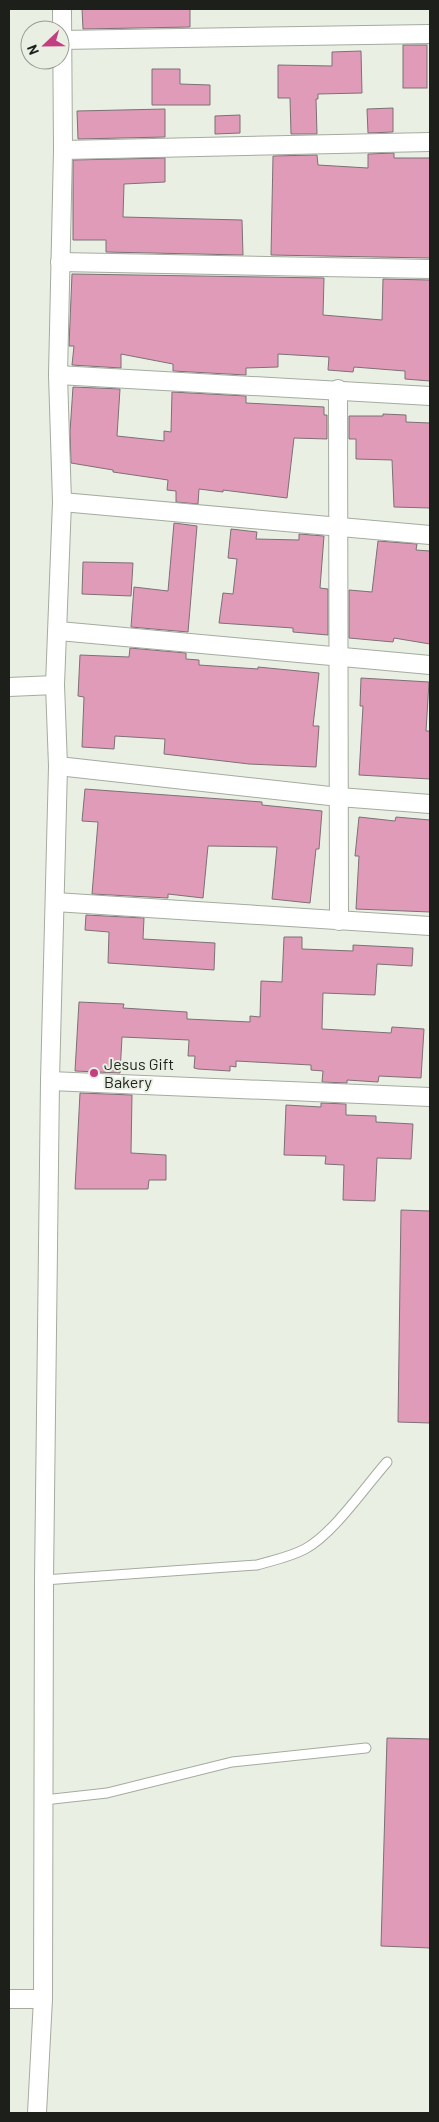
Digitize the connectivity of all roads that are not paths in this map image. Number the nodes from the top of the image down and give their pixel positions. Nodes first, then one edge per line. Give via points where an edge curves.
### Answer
1 (430, 34) edge
2 (70, 40) edge
3 (62, 70) edge
4 (430, 142) edge
5 (63, 150) junction
6 (60, 262) junction
7 (430, 269) edge
8 (58, 375) junction
9 (338, 389) junction
10 (430, 396) edge
11 (62, 502) junction
12 (338, 526) junction
13 (430, 534) edge
14 (59, 631) junction
15 (338, 656) junction
16 (430, 665) edge
17 (55, 685) junction
18 (9, 687) edge
19 (58, 766) junction
20 (339, 797) junction
21 (430, 804) edge
22 (55, 902) junction
23 (339, 921) junction
24 (430, 926) edge
25 (50, 1081) junction
26 (430, 1097) edge
27 (387, 1462) dead end
28 (44, 1580) junction
29 (366, 1748) dead end
30 (44, 1800) junction
31 (9, 1999) edge
32 (43, 1999) junction
33 (37, 2113) edge

1 - 2 street
3 - 5 street
4 - 5 street
5 - 6 street
6 - 7 street
6 - 8 street
8 - 9 street
8 - 11 street
9 - 10 street
9 - 12 street
11 - 12 street
11 - 14 street
12 - 13 street
12 - 15 street
14 - 15 street
14 - 17 street
15 - 16 street
15 - 20 street
17 - 18 street
17 - 19 street
19 - 20 street
19 - 22 street
20 - 21 street
20 - 23 street
22 - 23 street
22 - 25 street
23 - 24 street
25 - 26 street
25 - 28 street
27 - 28 lane via 324,1536 287,1557 257,1564
28 - 30 street
29 - 30 lane via 232,1762 107,1793
30 - 32 street
31 - 32 street
32 - 33 street

